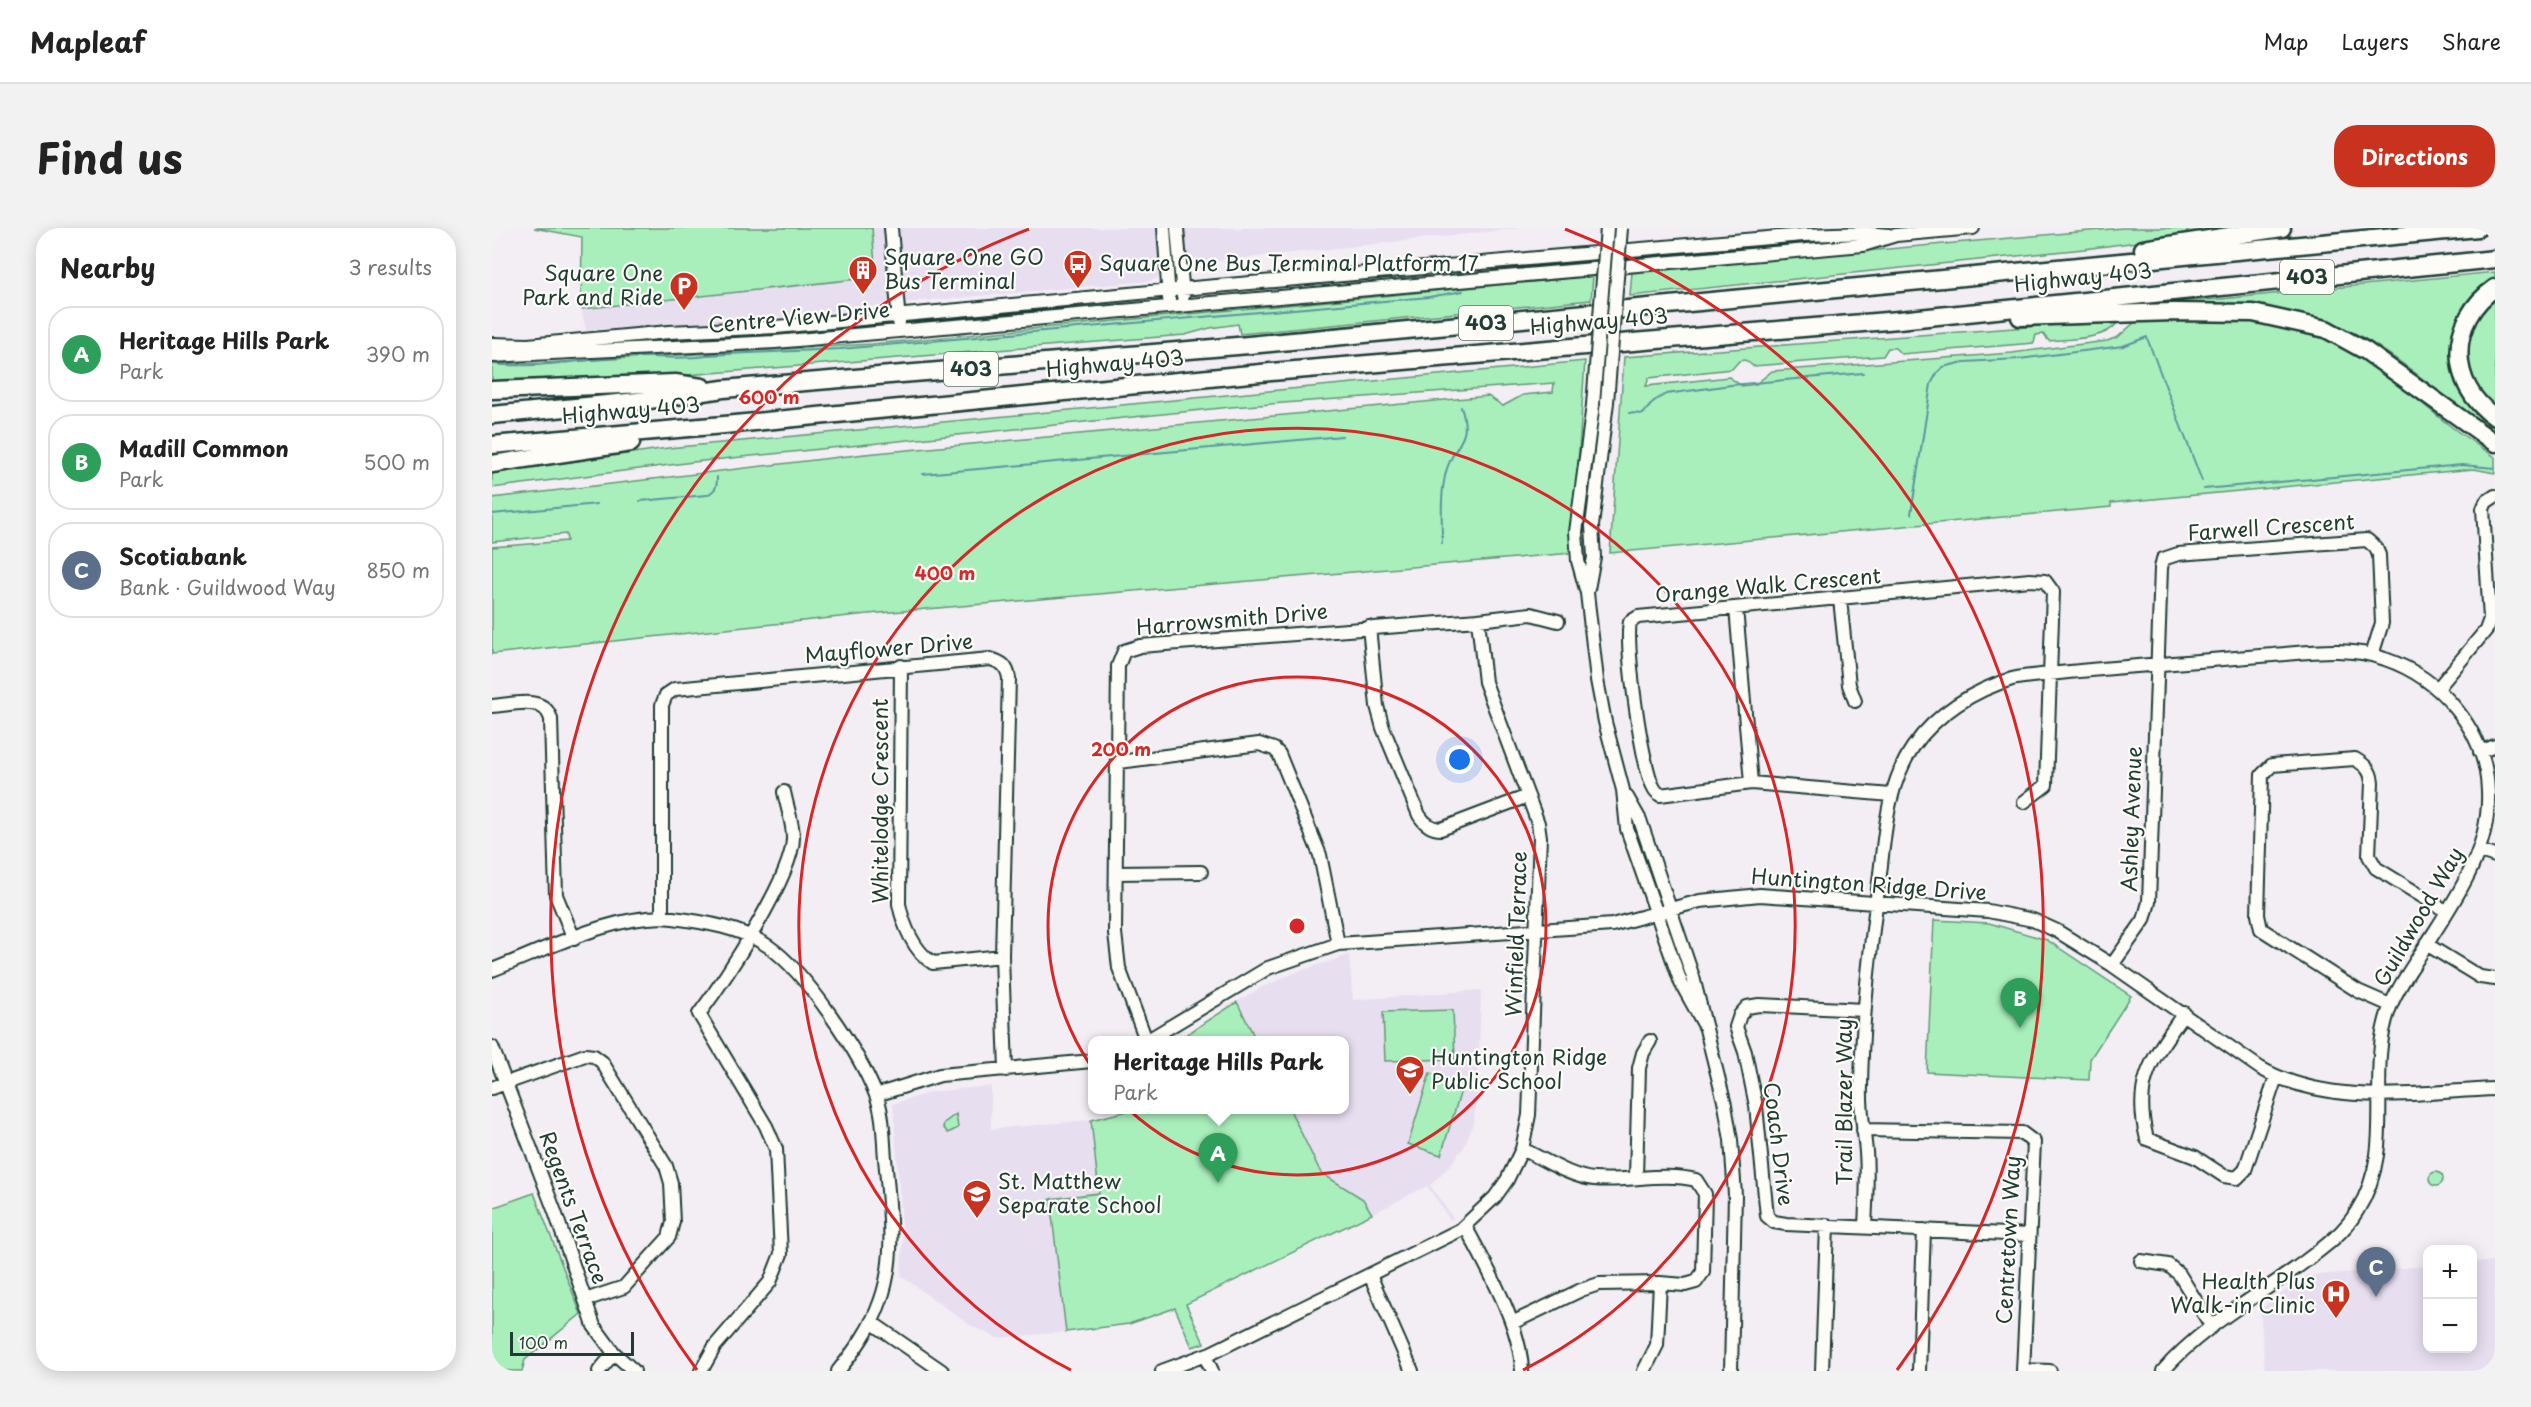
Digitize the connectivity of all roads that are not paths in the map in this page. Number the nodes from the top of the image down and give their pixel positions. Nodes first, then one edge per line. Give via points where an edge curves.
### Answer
1 (891, 228) edge
2 (1164, 228) edge
3 (1177, 228) edge
4 (1607, 228) edge
5 (1621, 228) edge
6 (1972, 228) edge
7 (2282, 228) edge
8 (2478, 228) edge
9 (1896, 236) junction
10 (2495, 259) edge
11 (2094, 264) junction
12 (1182, 288) junction
13 (2495, 288) edge
14 (1168, 290) junction
15 (1184, 305) junction
16 (1169, 306) junction
17 (898, 314) junction
18 (1899, 320) junction
19 (900, 329) junction
20 (492, 344) edge
21 (492, 356) edge
22 (723, 389) junction
23 (492, 390) edge
24 (492, 415) edge
25 (2495, 417) edge
26 (693, 428) junction
27 (2495, 443) edge
28 (492, 445) edge
29 (492, 464) edge
30 (2495, 496) edge
31 (1587, 593) junction
32 (1840, 599) junction
33 (1736, 608) junction
34 (1478, 620) junction
35 (1558, 621) dead end
36 (1369, 627) junction
37 (2373, 655) junction
38 (2158, 664) junction
39 (901, 666) junction
40 (2049, 674) junction
41 (2438, 688) junction
42 (1855, 701) dead end
43 (492, 706) edge
44 (2495, 746) edge
45 (2480, 752) junction
46 (1119, 762) junction
47 (1751, 783) junction
48 (1623, 790) junction
49 (784, 792) dead end
50 (1891, 795) junction
51 (1528, 796) junction
52 (2024, 802) dead end
53 (2480, 851) junction
54 (2495, 856) edge
55 (1201, 872) dead end
56 (1116, 873) junction
57 (1876, 905) junction
58 (1670, 910) junction
59 (2446, 911) junction
60 (1656, 914) junction
61 (662, 917) junction
62 (1538, 929) junction
63 (749, 936) junction
64 (574, 939) junction
65 (1338, 944) junction
66 (2426, 944) junction
67 (1002, 956) junction
68 (2112, 965) junction
69 (492, 970) edge
70 (2495, 979) edge
71 (2390, 1005) junction
72 (1864, 1010) junction
73 (2184, 1013) junction
74 (1706, 1028) junction
75 (1145, 1036) edge
76 (1155, 1036) edge
77 (1650, 1041) dead end
78 (492, 1047) edge
79 (1088, 1061) edge
80 (1006, 1070) junction
81 (2277, 1077) junction
82 (506, 1083) junction
83 (492, 1088) edge
84 (2495, 1089) edge
85 (2380, 1093) junction
86 (876, 1095) junction
87 (1863, 1130) junction
88 (1522, 1149) junction
89 (1636, 1177) junction
90 (1827, 1225) junction
91 (1465, 1226) junction
92 (1865, 1227) junction
93 (1924, 1230) junction
94 (2029, 1235) junction
95 (2141, 1262) dead end
96 (1370, 1275) junction
97 (1660, 1283) junction
98 (585, 1300) junction
99 (871, 1322) junction
100 (1512, 1323) junction
101 (2212, 1327) junction
102 (614, 1353) junction
103 (1205, 1356) junction
104 (1730, 1369) edge
105 (2023, 1370) edge
106 (599, 1371) edge
107 (634, 1371) edge
108 (701, 1371) edge
109 (838, 1371) edge
110 (942, 1371) edge
111 (1162, 1371) edge
112 (1212, 1371) edge
113 (1412, 1371) edge
114 (1522, 1371) edge
115 (1644, 1371) edge
116 (1822, 1371) edge
117 (1919, 1371) edge
118 (2050, 1371) edge
119 (2163, 1371) edge

1 - 17 street
2 - 14 street
3 - 12 street
4 - 31 street, bridge via 1593,405 1576,532 1578,561
5 - 31 street, bridge via 1608,402 1592,526 1594,557
6 - 9 street, Centre View Drive
7 - 11 highway via 2128,252
8 - 11 highway, Highway 403 / 403
9 - 12 street, Centre View Drive via 1867,232 1803,235
9 - 15 street, Centre View Drive via 1863,245
10 - 18 highway, Highway 403 / 403
11 - 22 highway, Highway 403 / 403 via 1218,348
12 - 14 street, Centre View Drive
12 - 15 street
13 - 25 highway via 2467,317 2458,355 2468,389
14 - 16 street
14 - 17 street, Centre View Drive
15 - 16 street, Centre View Drive
16 - 19 street, Centre View Drive
17 - 19 street
17 - 20 street, Centre View Drive via 776,327 528,345
18 - 26 highway, Highway 403 / 403 via 1248,374
18 - 27 highway via 2214,311 2274,316 2326,329 2352,342
19 - 21 street, Centre View Drive via 775,342
22 - 23 highway via 675,384
22 - 24 highway, Highway 403 / 403
26 - 28 highway, Highway 403 / 403
26 - 29 highway via 645,441
30 - 41 street via 2483,509 2490,619 2486,630
31 - 48 street via 1597,680
32 - 33 street, Orange Walk Crescent
32 - 40 street, Orange Walk Crescent via 2045,581 2053,592
32 - 42 street via 1849,685
33 - 47 street
33 - 47 street, Orange Walk Crescent via 1638,617 1630,622 1628,634 1643,746 1653,787 1660,795 1669,795
34 - 35 street, Harrowsmith Drive via 1531,614
34 - 36 street, Harrowsmith Drive
34 - 51 street, Winfield Terrace via 1485,682
36 - 46 street, Harrowsmith Drive via 1130,647 1118,666
36 - 51 street via 1383,728 1425,823 1441,829
37 - 38 street, Guildwood Way via 2320,651
37 - 38 street, Farwell Crescent via 2383,608 2379,555 2367,540 2170,555 2163,559
37 - 41 street, Guildwood Way via 2405,667
38 - 40 street, Guildwood Way
38 - 68 street, Ashley Avenue via 2149,902 2144,920
39 - 61 street, Mayflower Drive via 675,689 666,695 662,705
39 - 67 street, Whitelodge Crescent via 899,904 903,923 924,958 933,963
39 - 67 street, Mayflower Drive via 990,659 1007,669
40 - 50 street, Guildwood Way via 2016,678 1960,702 1914,746
40 - 52 street via 2046,785
41 - 45 street, Guildwood Way via 2458,711
43 - 64 street via 533,703 549,712 556,895
44 - 45 street
45 - 53 street, Guildwood Way via 2488,791
46 - 56 street, Harrowsmith Drive
46 - 65 street via 1259,744 1274,749 1320,855
47 - 50 street, Orange Walk Crescent
48 - 58 street via 1640,820
48 - 60 street via 1627,829
49 - 63 street via 793,837 790,861
50 - 57 street, Guildwood Way
51 - 62 street, Winfield Terrace via 1540,837
53 - 54 street
53 - 59 street, Guildwood Way
55 - 56 street
56 - 75 street, Harrowsmith Drive via 1119,969
57 - 58 street, Huntington Ridge Drive via 1743,895
57 - 68 street, Huntington Ridge Drive via 1988,911 2033,920
57 - 72 street, Trail Blazer Way
58 - 60 street, Huntington Ridge Drive
58 - 74 street
59 - 66 street, Guildwood Way
59 - 71 street via 2376,868 2369,856 2372,782 2365,765 2355,759 2272,765 2266,769 2262,775 2258,915 2261,928 2358,991
60 - 62 street, Huntington Ridge Drive via 1612,925
60 - 74 street via 1680,983
61 - 63 street
61 - 64 street via 630,919
62 - 65 street, Huntington Ridge Drive
62 - 88 street, Winfield Terrace via 1531,1094
63 - 86 street via 768,946 806,982
63 - 108 street via 699,1014 776,1149 781,1254 770,1282 715,1347
64 - 69 street
65 - 76 street, Huntington Ridge Drive via 1268,968
66 - 70 street via 2480,977
66 - 71 street, Guildwood Way
67 - 80 street, Mayflower Drive
68 - 73 street, Huntington Ridge Drive
71 - 85 street, Guildwood Way via 2379,1052
72 - 87 street, Trail Blazer Way
72 - 90 street, Coach Drive via 1759,1005 1747,1007 1736,1027 1746,1052 1756,1107 1767,1216 1786,1224
73 - 81 street, Huntington Ridge Drive
73 - 81 street via 2150,1064 2144,1082 2142,1120 2147,1139 2195,1157 2224,1176 2237,1178 2245,1170
74 - 104 street via 1725,1105 1735,1195
77 - 89 street via 1639,1068
78 - 82 street, Regents Terrace
79 - 80 street
80 - 86 street via 925,1078
81 - 85 street, Huntington Ridge Drive via 2313,1090 2345,1095
82 - 83 street
82 - 98 street, Regents Terrace
82 - 98 street via 585,1055 594,1056 602,1062 666,1166 673,1222 669,1237 624,1287
84 - 85 street, Huntington Ridge Drive
85 - 101 street, Guildwood Way via 2379,1155 2366,1196 2353,1218 2315,1254
86 - 99 street via 882,1117 890,1235 885,1285
87 - 92 street, Trail Blazer Way
87 - 94 street, Centretown Way via 2028,1136 2034,1142
88 - 89 street via 1582,1177
88 - 91 street, Winfield Terrace via 1495,1197
89 - 97 street via 1695,1180 1705,1194 1703,1272 1696,1282 1685,1285
90 - 92 street, Coach Drive
90 - 116 street
91 - 96 street, Winfield Terrace
91 - 100 street
92 - 93 street, Coach Drive
93 - 94 street, Coach Drive
93 - 117 street
94 - 105 street, Centretown Way
95 - 101 street via 2168,1265 2179,1274
96 - 103 street, Winfield Terrace
96 - 113 street
97 - 100 street via 1599,1284
97 - 115 street via 1657,1345
98 - 102 street, Regents Terrace via 594,1326
99 - 109 street
99 - 110 street
100 - 114 street
101 - 119 street, Guildwood Way
102 - 106 street
102 - 107 street, Regents Terrace
103 - 111 street, Winfield Terrace
103 - 112 street
105 - 118 street

